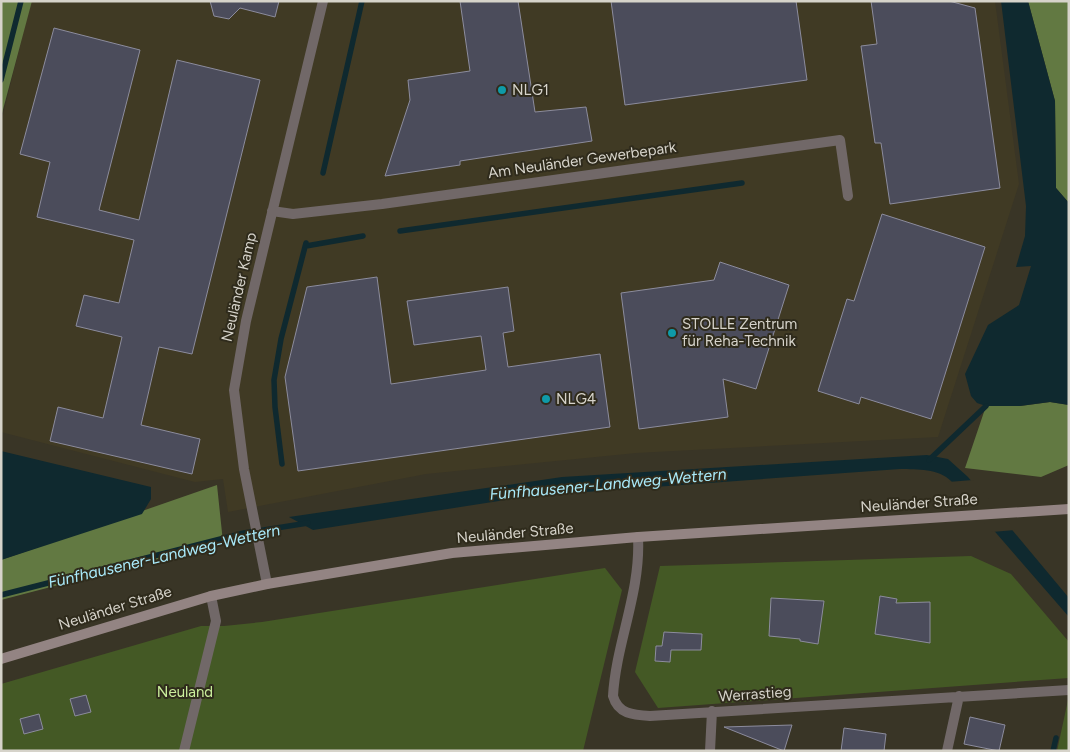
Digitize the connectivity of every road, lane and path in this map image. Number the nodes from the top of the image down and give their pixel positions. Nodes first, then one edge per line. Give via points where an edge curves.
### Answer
1 (323, 1) edge
2 (848, 196) dead end
3 (272, 210) junction
4 (1069, 507) edge
5 (638, 537) junction
6 (267, 584) junction
7 (211, 596) junction
8 (1, 659) edge
9 (1069, 690) edge
10 (959, 696) junction
11 (712, 712) junction
12 (184, 751) edge
13 (710, 751) edge
14 (947, 751) edge

1 - 3 street, Neuländer Kamp
2 - 3 street, Am Neuländer Gewerbepark via 840,140 382,204 293,214
3 - 6 street, Neuländer Kamp via 240,343 234,390 250,506
4 - 5 main road, Neuländer Straße
5 - 6 main road, Neuländer Straße via 452,553
5 - 11 street, Werrastieg via 638,563 613,689 615,703 628,713 640,715
6 - 7 main road, Neuländer Straße
7 - 8 main road, Neuländer Straße
7 - 12 street via 216,621
9 - 10 street, Werrastieg
10 - 11 street, Werrastieg
10 - 14 street
11 - 13 street

